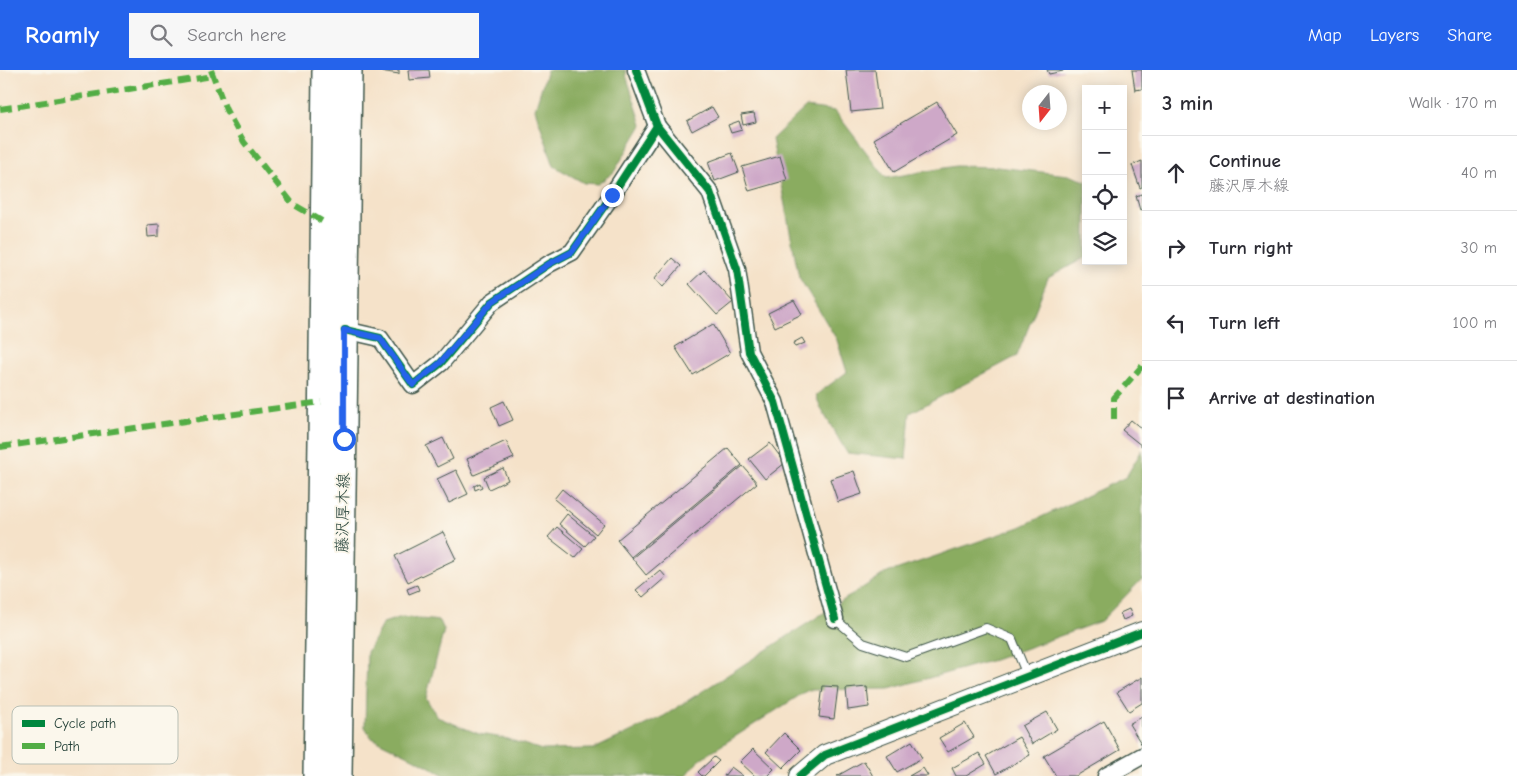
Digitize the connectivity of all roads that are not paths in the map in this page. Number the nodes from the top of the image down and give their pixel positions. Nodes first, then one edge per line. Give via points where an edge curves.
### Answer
1 (325, 70) edge
2 (348, 70) edge
3 (636, 70) edge
4 (657, 126) junction
5 (344, 330) junction
6 (834, 619) joint
7 (1142, 632) edge
8 (1028, 677) junction
9 (1142, 756) edge
10 (316, 776) edge
11 (339, 776) edge
12 (800, 776) edge
13 (1106, 776) edge

1 - 10 main road, 藤沢厚木線
2 - 5 main road, 藤沢厚木線
3 - 4 street
4 - 5 street via 572,252 492,302 440,363 413,385 380,338
4 - 6 street via 710,192 736,269 749,352 775,402
5 - 11 main road, 藤沢厚木線
6 - 8 lane via 863,643 906,657 986,628 1012,639
7 - 8 street
8 - 12 street via 825,755
9 - 13 street

